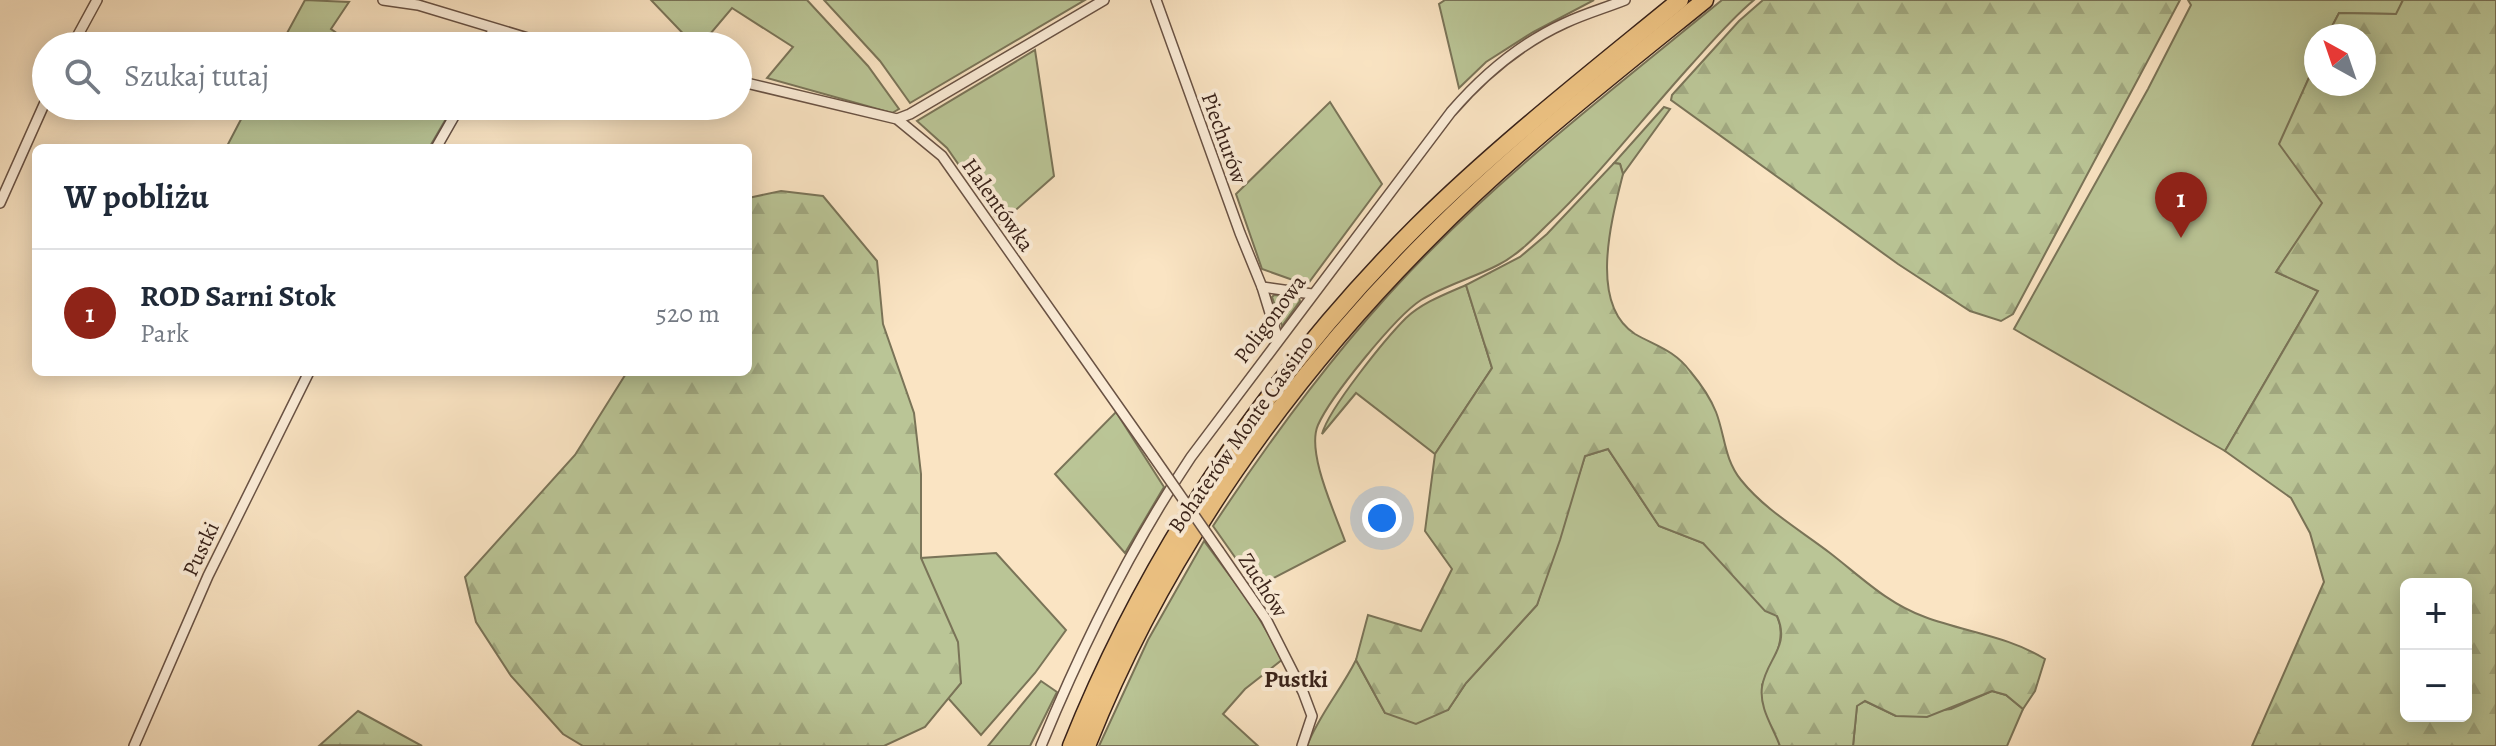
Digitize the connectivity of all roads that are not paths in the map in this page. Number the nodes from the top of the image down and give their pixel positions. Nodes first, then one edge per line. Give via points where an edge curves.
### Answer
1 (97, 0) edge
2 (383, 0) edge
3 (1104, 0) edge
4 (1156, 0) edge
5 (1625, 0) edge
6 (1680, 0) edge
7 (1705, 0) edge
8 (493, 29) junction
9 (80, 32) edge
10 (492, 32) edge
11 (504, 32) edge
12 (752, 84) edge
13 (897, 119) junction
14 (37, 120) edge
15 (452, 120) edge
16 (438, 144) edge
17 (0, 203) edge
18 (1262, 287) junction
19 (1312, 294) junction
20 (1278, 339) junction
21 (307, 376) edge
22 (1153, 456) joint
23 (134, 746) edge
24 (1041, 746) edge
25 (1071, 746) edge
26 (1087, 746) edge
27 (1302, 746) edge

1 - 9 street
2 - 8 street via 418,5
3 - 13 street
4 - 18 street, Piechurów
5 - 19 street, Poligonowa via 1532,41 1471,88
6 - 25 highway, Bohaterów Monte Cassino via 1467,178 1313,339 1186,518 1128,619
7 - 26 highway, Bohaterów Monte Cassino via 1477,191 1326,349 1243,460 1178,562 1141,627
8 - 10 street
8 - 11 street
12 - 13 street, Halentówka
13 - 22 street, Halentówka via 942,156
14 - 17 street
15 - 16 street
18 - 19 street
18 - 20 street, Piechurów
19 - 20 street, Poligonowa
20 - 24 street, Poligonowa via 1153,514 1075,664
21 - 23 street, Pustki via 208,576
22 - 27 street, Zuchów, bridge via 1266,619 1312,716

